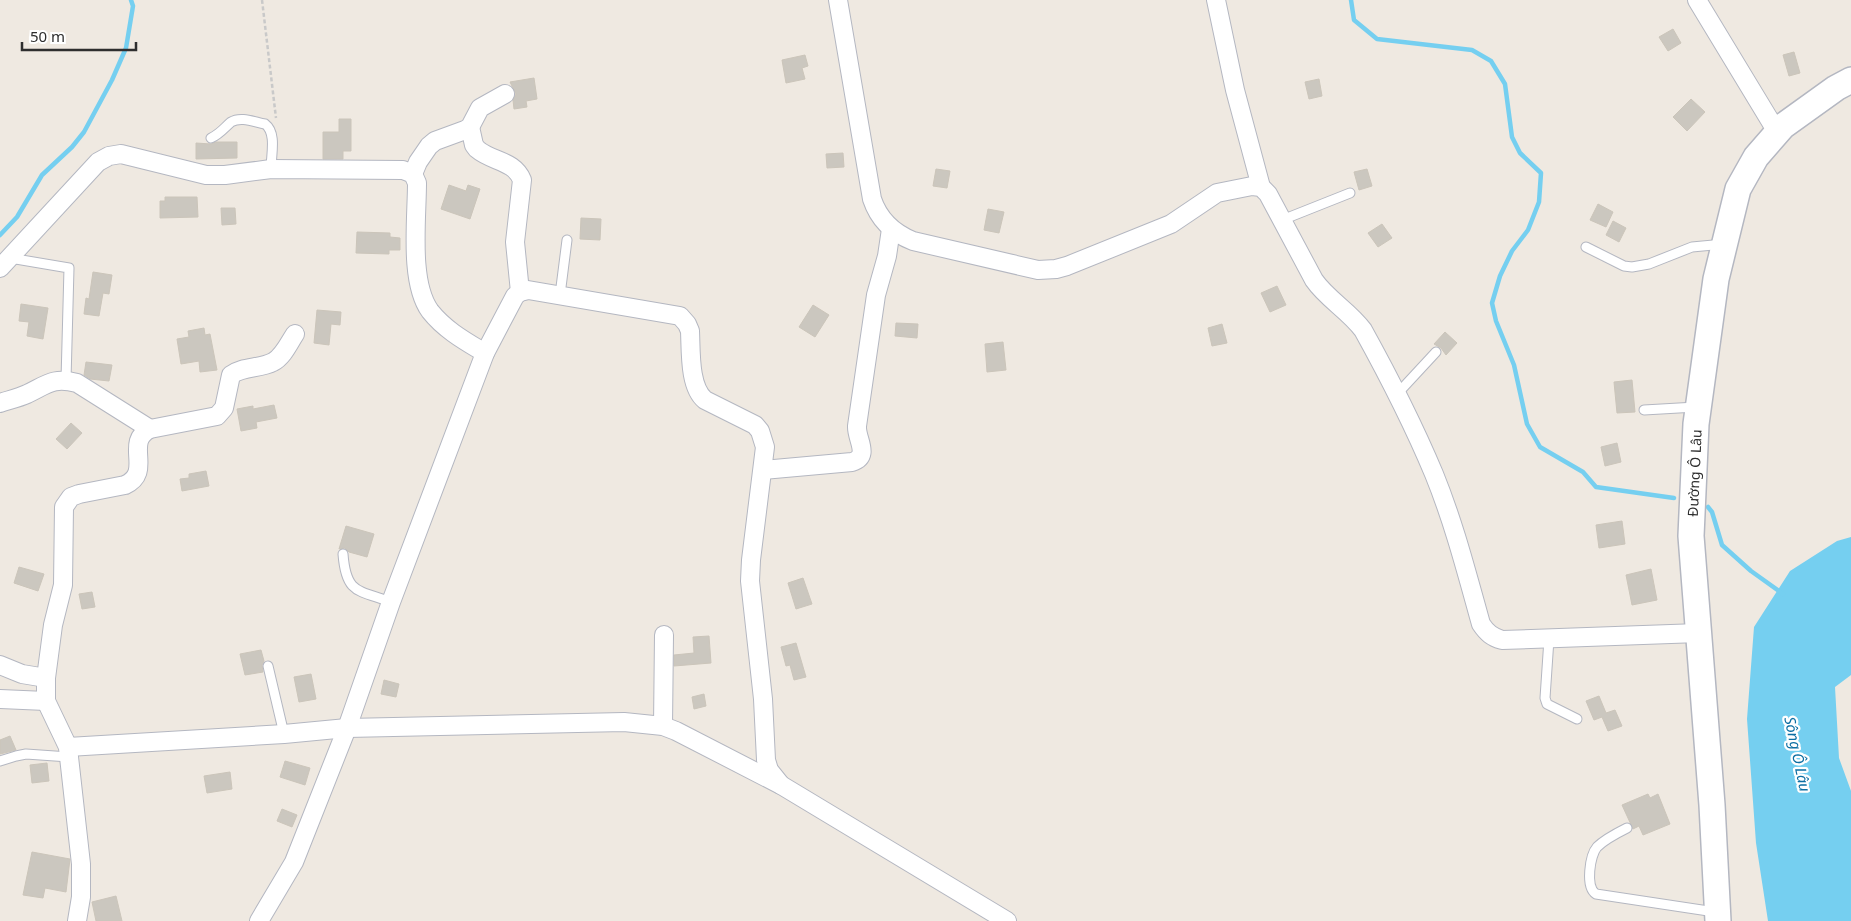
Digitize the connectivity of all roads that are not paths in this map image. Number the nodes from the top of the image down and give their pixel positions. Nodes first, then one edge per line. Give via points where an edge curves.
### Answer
1 (838, 0) edge
2 (1216, 0) edge
3 (1697, 0) edge
4 (1851, 80) edge
5 (504, 94) dead end
6 (470, 127) junction
7 (1777, 132) junction
8 (211, 138) dead end
9 (271, 169) junction
10 (413, 174) junction
11 (1261, 187) junction
12 (1350, 193) dead end
13 (1282, 220) junction
14 (891, 229) junction
15 (567, 240) dead end
16 (1724, 244) junction
17 (1586, 247) dead end
18 (5, 263) edge
19 (520, 292) junction
20 (560, 295) junction
21 (295, 334) dead end
22 (1436, 352) dead end
23 (485, 353) junction
24 (66, 380) junction
25 (1398, 393) junction
26 (0, 403) edge
27 (1698, 407) junction
28 (1644, 410) dead end
29 (150, 429) junction
30 (763, 470) junction
31 (343, 554) dead end
32 (391, 602) junction
33 (1699, 633) junction
34 (664, 635) dead end
35 (1549, 639) junction
36 (0, 665) edge
37 (268, 666) dead end
38 (46, 678) junction
39 (0, 699) edge
40 (46, 701) junction
41 (1577, 719) dead end
42 (663, 726) junction
43 (347, 728) junction
44 (284, 734) junction
45 (68, 752) junction
46 (0, 761) edge
47 (781, 785) junction
48 (1627, 828) dead end
49 (1718, 916) edge
50 (77, 921) edge
51 (259, 921) edge
52 (1007, 921) edge

1 - 14 street via 872,199 876,210
2 - 11 street via 1235,90
3 - 7 street
4 - 7 main road, Đường Ô Lâu
5 - 6 street via 480,108
6 - 10 street via 435,141 423,153
6 - 19 street via 474,145 514,167 522,180 515,242
7 - 16 main road, Đường Ô Lâu via 1756,157 1738,189
8 - 9 lane via 231,122 242,119 268,126 272,134
9 - 10 street via 403,170
9 - 18 street via 206,174 121,154 109,156 98,162
10 - 23 street via 417,183 416,275 421,293 443,324
11 - 13 street
11 - 14 street via 1217,193 1171,224 1067,266 1048,270 913,242
12 - 13 lane
13 - 25 street via 1319,288 1350,314 1363,330
14 - 30 street via 876,295 856,426 862,455 852,462
15 - 20 lane
16 - 17 lane via 1692,248 1650,264 1632,267
16 - 27 main road, Đường Ô Lâu
18 - 24 lane via 69,268
19 - 20 street via 528,290
19 - 23 street
20 - 30 street via 684,319 690,332 694,382 699,395 760,430 765,447
21 - 29 street via 274,362 231,375 224,408 217,416
22 - 25 lane
23 - 32 street
24 - 26 street via 45,384
24 - 29 street via 77,383
25 - 35 street via 1444,502 1481,624 1486,632 1502,640
27 - 28 lane
27 - 33 main road, Đường Ô Lâu via 1691,536
29 - 38 street via 138,441 138,472 131,482 79,494 71,497 64,507 63,585 53,625
30 - 47 street via 750,581 766,760 769,770
31 - 32 lane via 350,584
32 - 43 street
33 - 35 street
33 - 49 main road, Đường Ô Lâu
34 - 42 street
35 - 41 lane via 1547,704
36 - 38 street via 12,672
37 - 44 lane
38 - 40 street
39 - 40 street
40 - 45 street
42 - 43 street via 624,722
42 - 47 street
43 - 44 street
43 - 51 street via 294,862
44 - 45 street
45 - 46 lane via 26,754
45 - 50 street via 81,864
47 - 52 street
48 - 49 lane via 1595,850 1589,883 1592,892

